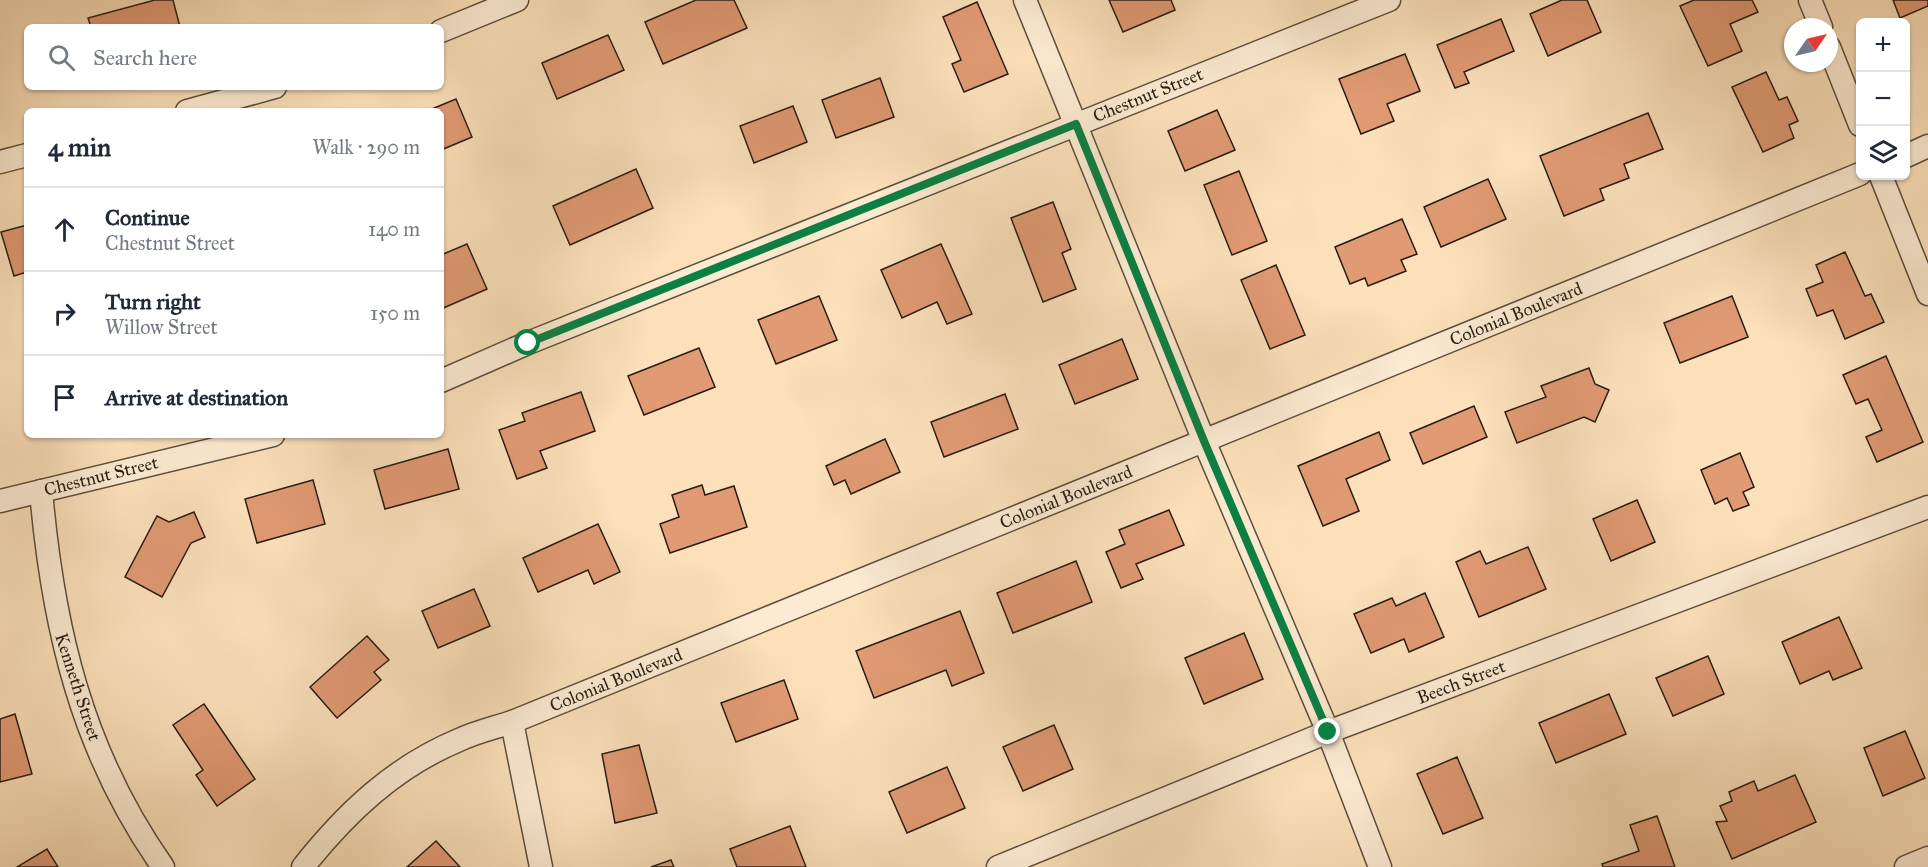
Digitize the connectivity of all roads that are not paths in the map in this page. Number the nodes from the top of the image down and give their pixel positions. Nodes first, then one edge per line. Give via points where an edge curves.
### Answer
1 (517, 0) edge
2 (1025, 0) edge
3 (1389, 0) edge
4 (1810, 0) edge
5 (1817, 18) edge
6 (444, 30) edge
7 (1838, 70) edge
8 (264, 90) edge
9 (198, 108) edge
10 (1856, 115) edge
11 (1076, 124) junction
12 (1928, 146) edge
13 (1910, 154) edge
14 (24, 156) edge
15 (0, 162) edge
16 (1856, 176) edge
17 (1883, 180) edge
18 (1928, 294) edge
19 (444, 380) edge
20 (261, 438) edge
21 (1204, 441) junction
22 (41, 491) junction
23 (0, 501) edge
24 (1928, 507) edge
25 (512, 722) junction
26 (1328, 732) junction
27 (1928, 858) edge
28 (163, 867) edge
29 (303, 867) edge
30 (541, 867) edge
31 (998, 867) edge
32 (1380, 867) edge
33 (1905, 867) edge

1 - 6 street
2 - 11 street
3 - 11 street, Chestnut Street
4 - 5 street
7 - 10 street
8 - 9 street
11 - 19 street, Chestnut Street
11 - 21 street
12 - 13 street
14 - 15 street
16 - 21 street, Colonial Boulevard
17 - 18 street
20 - 22 street, Chestnut Street
21 - 25 street, Colonial Boulevard
21 - 26 street
22 - 23 street, Chestnut Street
22 - 28 street, Kenneth Street via 58,627 76,693 105,768 134,825
24 - 26 street, Beech Street
25 - 29 street, Colonial Boulevard via 460,739 416,761 370,793 334,828
25 - 30 street
26 - 31 street, Beech Street
26 - 32 street
27 - 33 street

